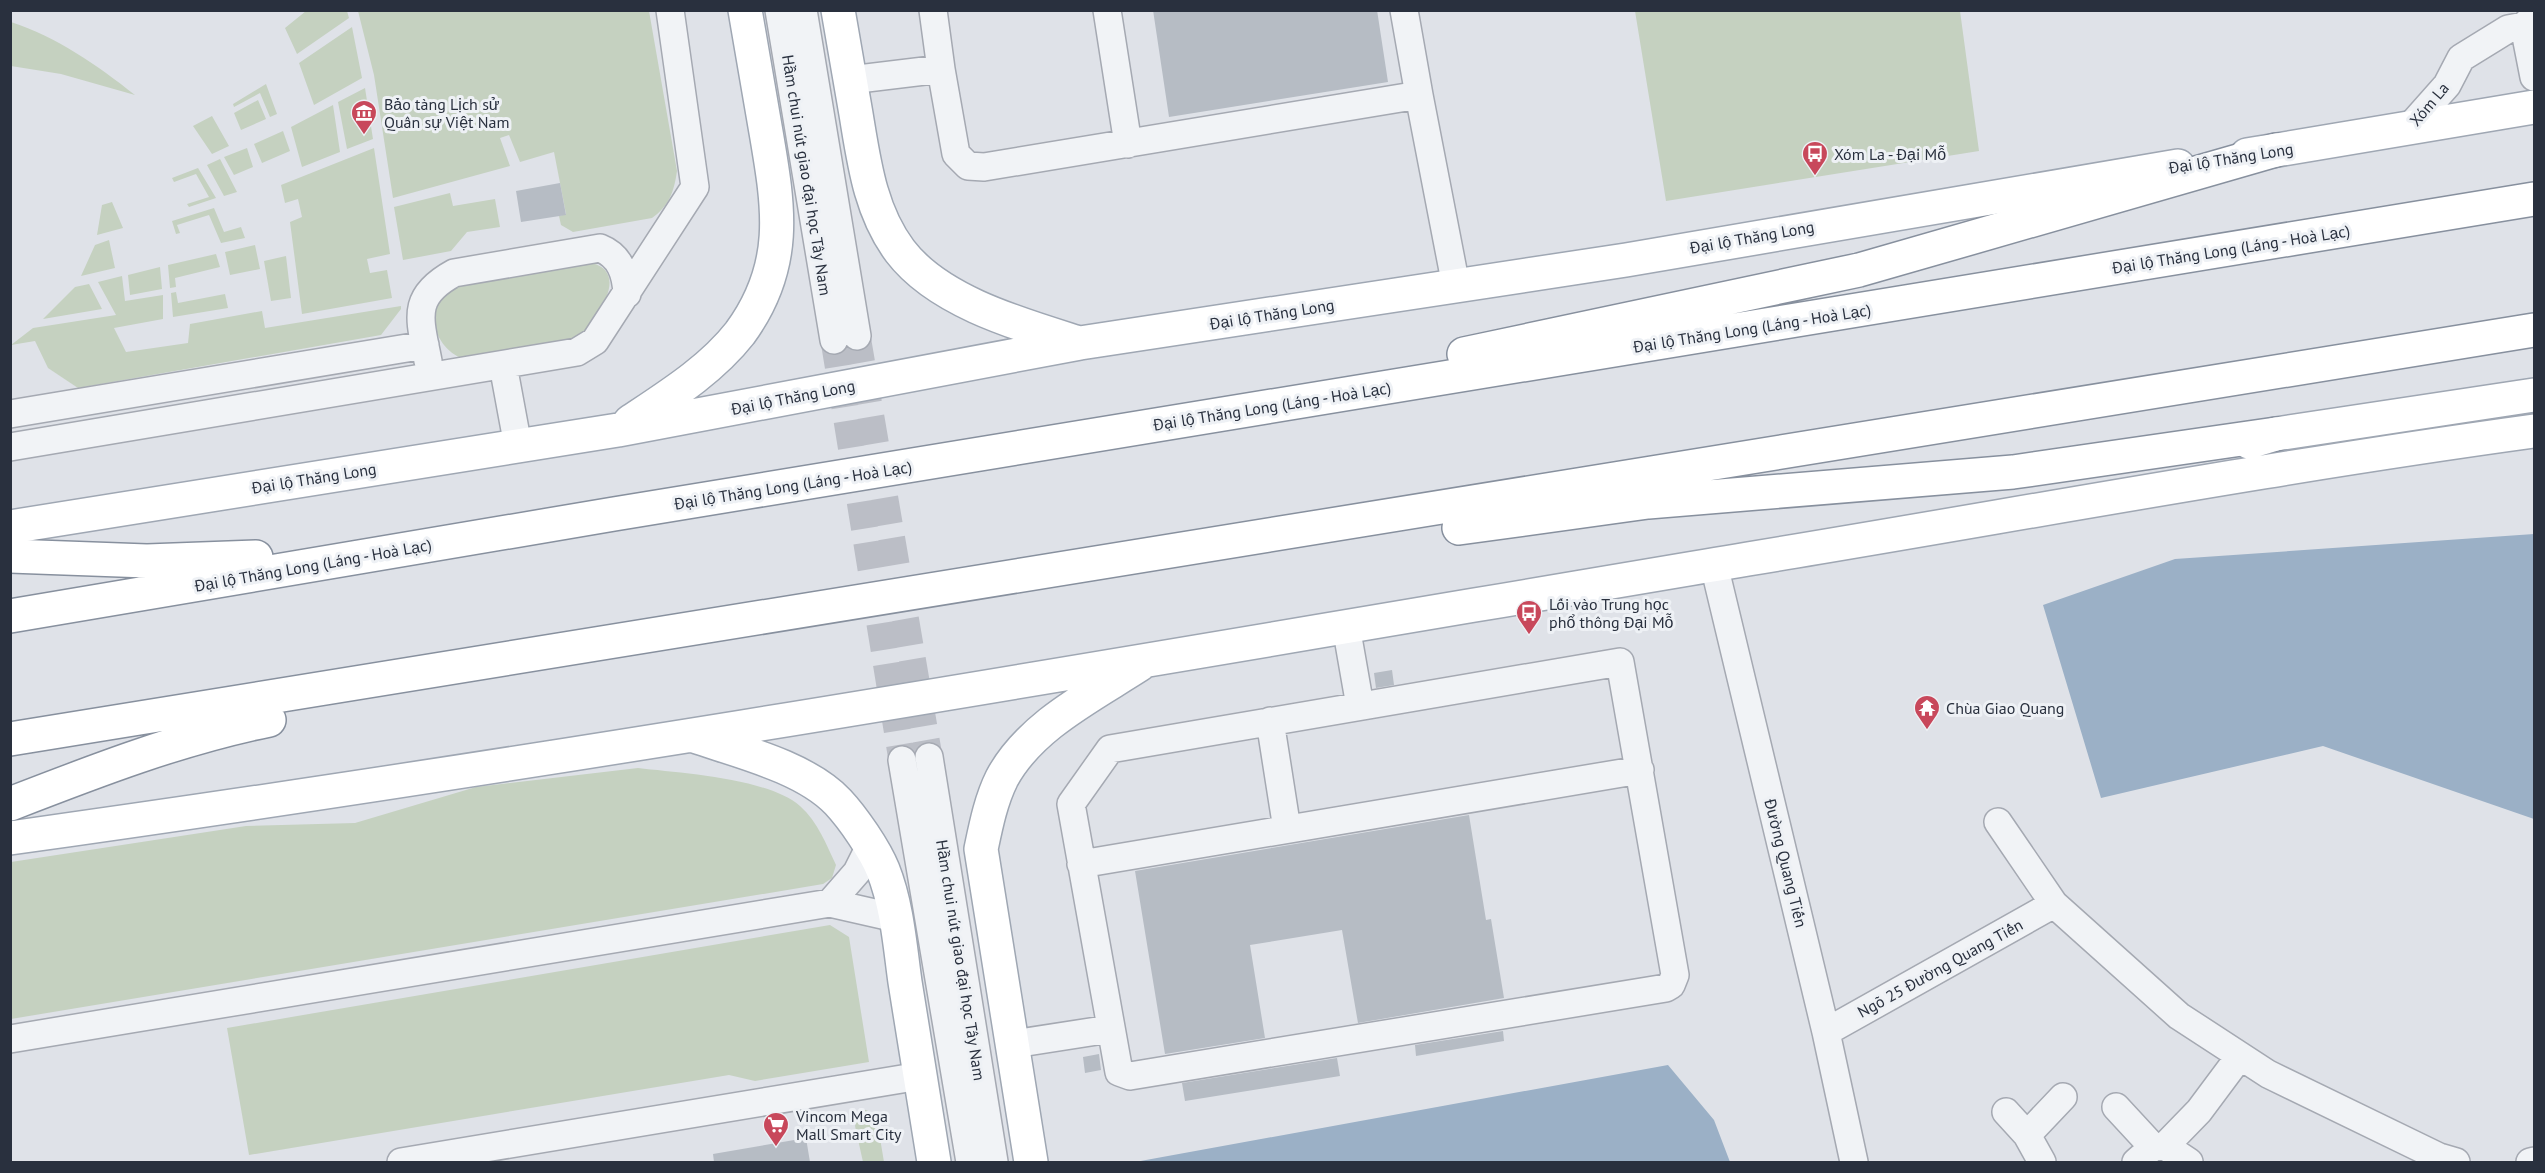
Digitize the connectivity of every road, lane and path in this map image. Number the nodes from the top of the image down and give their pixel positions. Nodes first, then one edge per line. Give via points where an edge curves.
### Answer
1 (670, 10) edge
2 (745, 10) edge
3 (779, 10) edge
4 (803, 10) edge
5 (838, 10) edge
6 (933, 10) edge
7 (1107, 10) edge
8 (1404, 10) edge
9 (2529, 21) edge
10 (941, 69) junction
11 (2534, 77) edge
12 (850, 80) junction
13 (1419, 95) junction
14 (2535, 108) edge
15 (2408, 129) junction
16 (1128, 144) junction
17 (2276, 150) junction
18 (2535, 199) edge
19 (1456, 286) junction
20 (627, 294) junction
21 (2535, 330) edge
22 (1080, 343) junction
23 (425, 345) junction
24 (503, 365) junction
25 (431, 377) junction
26 (2535, 395) edge
27 (10, 414) edge
28 (618, 430) junction
29 (2535, 431) edge
30 (2276, 434) junction
31 (518, 446) junction
32 (10, 447) edge
33 (1023, 447) junction
34 (2025, 511) junction
35 (614, 514) junction
36 (10, 527) edge
37 (10, 556) edge
38 (1714, 565) junction
39 (974, 585) junction
40 (10, 616) edge
41 (769, 618) junction
42 (1346, 626) junction
43 (1149, 658) junction
44 (1360, 706) junction
45 (1270, 721) junction
46 (689, 735) junction
47 (10, 739) edge
48 (1640, 770) junction
49 (10, 804) edge
50 (1998, 822) dead end
51 (1287, 830) junction
52 (10, 838) edge
53 (869, 848) junction
54 (1081, 864) junction
55 (830, 903) junction
56 (2054, 904) junction
57 (896, 918) junction
58 (1110, 1029) junction
59 (1826, 1032) junction
60 (10, 1039) edge
61 (1012, 1044) junction
62 (2240, 1056) junction
63 (920, 1076) junction
64 (2063, 1097) dead end
65 (2116, 1107) dead end
66 (2006, 1112) dead end
67 (2027, 1135) junction
68 (2152, 1152) edge
69 (2444, 1161) edge
70 (2535, 1161) edge
71 (401, 1162) edge
72 (934, 1162) edge
73 (970, 1162) edge
74 (994, 1162) edge
75 (1031, 1162) edge
76 (1854, 1162) edge
77 (2042, 1162) edge
78 (2189, 1162) edge
79 (2530, 1162) edge

1 - 20 street via 695,187
2 - 28 main road via 778,204 776,251 768,282 738,334 711,363
3 - 4 street, Hầm chui nút giao đại học Tây Nam via 846,338
5 - 12 main road
6 - 10 street
7 - 16 street
8 - 13 street
9 - 11 street
9 - 15 street, Xóm La via 2508,29 2462,58 2447,86
10 - 12 street
10 - 16 street via 956,154 968,166 984,167
12 - 22 main road via 875,210 900,252 931,279 971,304
13 - 16 street
13 - 19 street
14 - 15 main road, Đại lộ Thăng Long
15 - 17 main road, Đại lộ Thăng Long
17 - 19 main road, Đại lộ Thăng Long
17 - 33 main road via 1859,270 1417,365 1168,406
18 - 33 main road, Đại lộ Thăng Long (Láng - Hoà Lạc)
19 - 22 main road, Đại lộ Thăng Long
20 - 23 street via 626,277 619,262 600,248 454,273 438,282 420,308
20 - 24 street via 595,341 577,352
21 - 39 main road
22 - 28 main road, Đại lộ Thăng Long
23 - 25 street
23 - 27 street
24 - 25 street
24 - 31 street
25 - 32 street
26 - 30 main road
28 - 31 main road, Đại lộ Thăng Long
29 - 34 main road
30 - 34 main road
30 - 39 main road via 2013,472 1648,502 1234,559
31 - 36 main road, Đại lộ Thăng Long
33 - 35 main road, Đại lộ Thăng Long (Láng - Hoà Lạc)
34 - 38 main road
35 - 37 main road via 458,522 278,556 147,561
35 - 40 main road, Đại lộ Thăng Long (Láng - Hoà Lạc)
38 - 42 main road
38 - 59 street, Đường Quang Tiến
39 - 41 main road
41 - 47 main road
41 - 49 main road via 646,655 336,706 220,730
42 - 43 main road
42 - 44 street
43 - 46 main road
43 - 61 main road via 1056,718 1026,747 1002,777 988,815 981,849
44 - 45 street
44 - 48 street via 1620,662
45 - 51 street
45 - 54 street via 1110,748 1071,804
46 - 52 main road
46 - 53 main road via 760,758 806,779 837,801
48 - 51 street
48 - 58 street via 1675,975 1666,988 1130,1076 1119,1072
50 - 56 street
51 - 54 street
53 - 55 street via 857,872
53 - 57 main road via 883,870
54 - 58 street
55 - 57 street
55 - 60 street
56 - 59 street, Ngõ 25 Đường Quang Tiến
56 - 62 street via 2179,1016
57 - 63 main road
58 - 61 street
59 - 76 street, Đường Quang Tiến
61 - 75 main road
62 - 68 street via 2199,1111
62 - 69 street via 2268,1074
63 - 71 street
63 - 72 main road
64 - 67 street
65 - 68 street
66 - 67 street
67 - 77 street
68 - 78 street
70 - 79 street
73 - 74 street, Hầm chui nút giao đại học Tây Nam via 916,758

